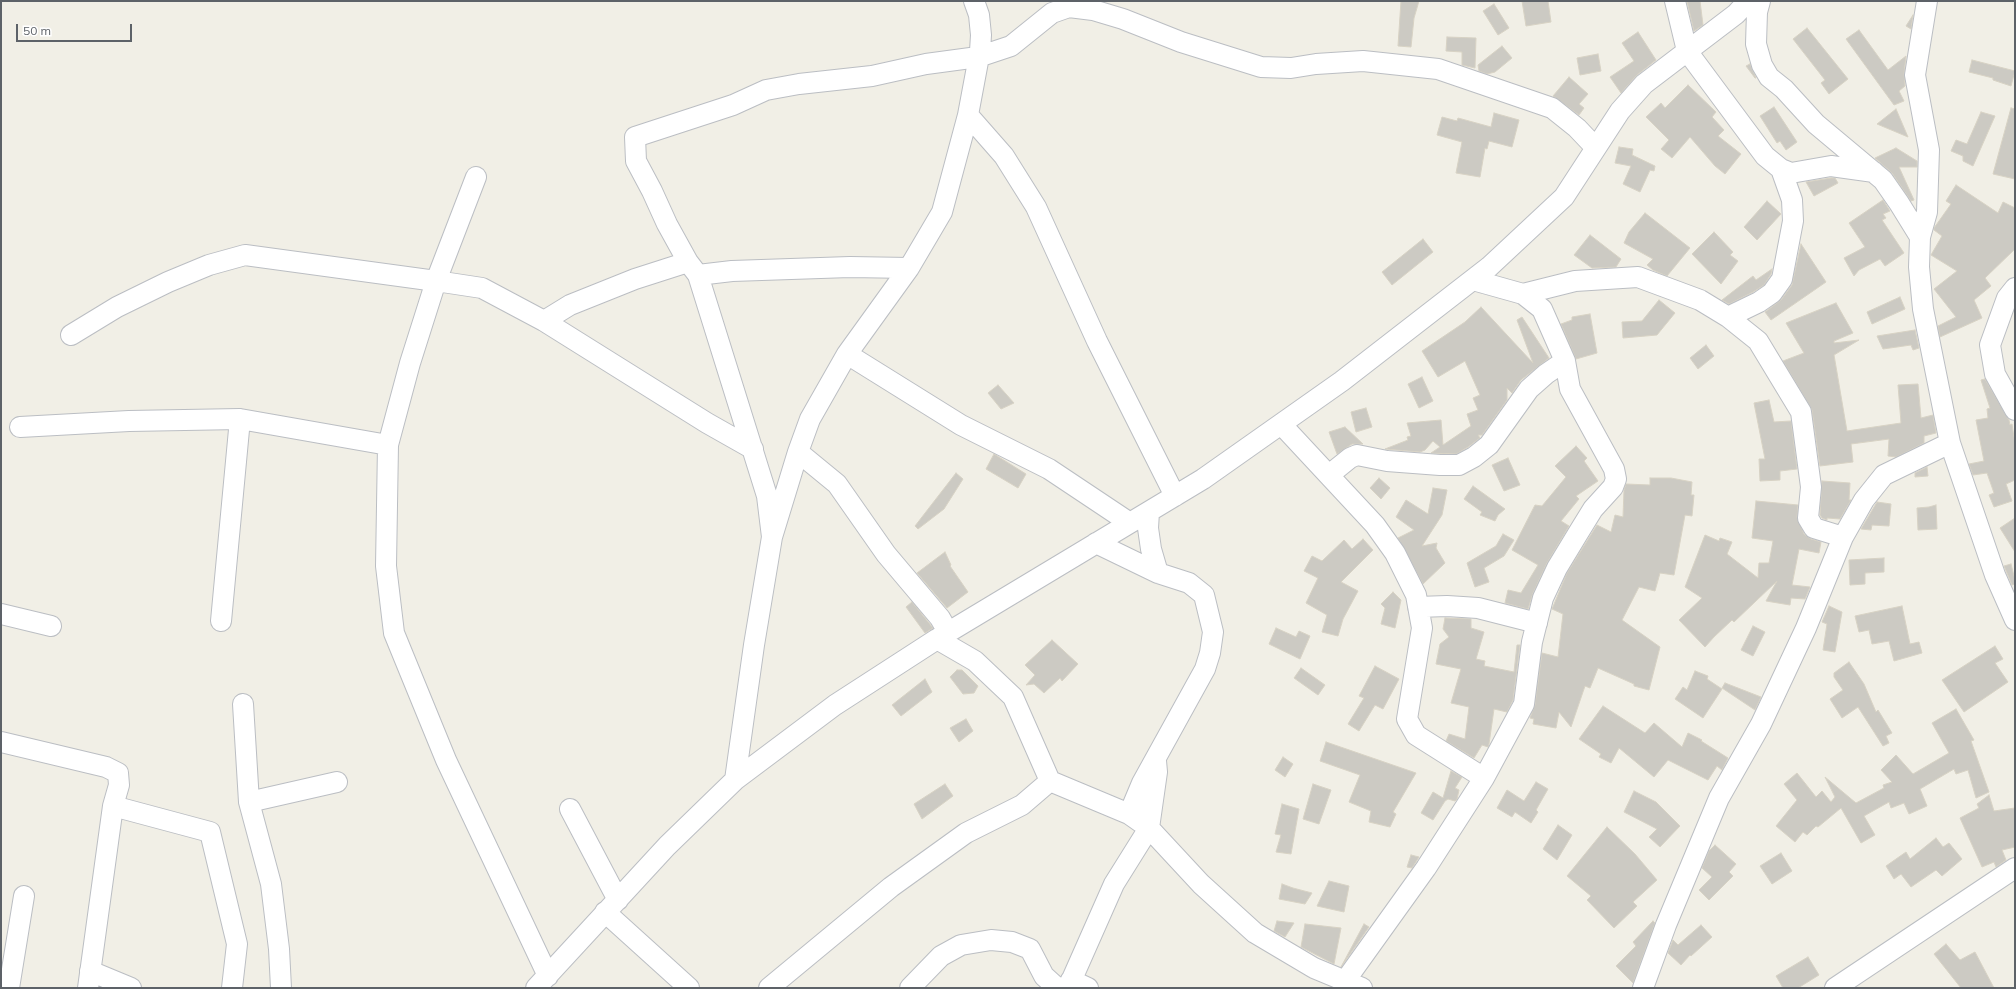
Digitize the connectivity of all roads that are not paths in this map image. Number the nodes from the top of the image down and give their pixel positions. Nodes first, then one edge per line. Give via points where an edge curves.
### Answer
1 (974, 1) edge
2 (1675, 1) edge
3 (1748, 1) edge
4 (1760, 1) edge
5 (1927, 1) edge
6 (1687, 51) junction
7 (978, 57) junction
8 (968, 115) junction
9 (1595, 146) junction
10 (1781, 169) junction
11 (1874, 172) junction
12 (476, 177) dead end
13 (1920, 237) junction
14 (693, 268) junction
15 (909, 268) junction
16 (1473, 280) junction
17 (436, 281) junction
18 (2015, 288) edge
19 (1523, 294) junction
20 (1728, 317) junction
21 (544, 321) junction
22 (71, 335) dead end
23 (847, 354) junction
24 (1565, 361) junction
25 (2015, 410) edge
26 (240, 420) junction
27 (1281, 424) junction
28 (20, 428) dead end
29 (1950, 443) junction
30 (388, 445) junction
31 (753, 449) junction
32 (798, 452) junction
33 (1329, 475) junction
34 (1174, 496) junction
35 (1149, 512) junction
36 (1130, 523) junction
37 (772, 537) junction
38 (1843, 537) junction
39 (1096, 543) junction
40 (1158, 573) junction
41 (1418, 608) junction
42 (1, 614) edge
43 (2015, 620) edge
44 (221, 622) dead end
45 (1536, 623) junction
46 (51, 626) dead end
47 (942, 635) junction
48 (243, 704) dead end
49 (1, 742) edge
50 (1155, 759) junction
51 (1484, 778) junction
52 (735, 780) junction
53 (1050, 781) junction
54 (337, 782) dead end
55 (249, 802) junction
56 (113, 806) junction
57 (570, 809) dead end
58 (1129, 814) junction
59 (1149, 828) junction
60 (2015, 868) edge
61 (24, 896) dead end
62 (611, 906) junction
63 (89, 980) edge
64 (542, 982) edge
65 (1353, 984) edge
66 (1072, 986) edge
67 (8, 988) edge
68 (131, 988) edge
69 (232, 988) edge
70 (281, 988) edge
71 (689, 988) edge
72 (769, 988) edge
73 (910, 988) edge
74 (1643, 988) edge
75 (1835, 988) edge

1 - 7 street via 979,15 981,35
2 - 6 street
3 - 6 street via 1736,14
4 - 11 street via 1756,44 1762,65 1769,77 1784,89 1816,124
5 - 13 street via 1915,75 1929,150 1927,212
6 - 9 street via 1644,84 1620,111
6 - 10 street via 1765,156
7 - 8 street
7 - 9 street via 1011,46 1052,13 1069,7 1093,10 1261,67 1291,68 1363,61 1438,69 1552,108 1578,128
7 - 14 street via 926,64 872,76 766,90 733,105 635,137 636,161 667,224
8 - 15 street via 942,212
8 - 34 street via 1004,156 1036,207 1097,341
9 - 16 street via 1583,171 1564,197
10 - 11 street via 1791,173 1831,166
10 - 20 street via 1792,200 1793,221 1782,279 1772,293
11 - 13 street via 1883,180
12 - 17 street
13 - 29 street via 1919,267 1923,309
14 - 15 street via 732,271
14 - 21 street via 635,279 570,305
14 - 31 street
15 - 23 street
16 - 19 street
16 - 27 street via 1342,381
17 - 21 street via 482,288
17 - 22 street via 245,255 209,265 168,282 118,307
17 - 30 street
18 - 25 street via 2007,298 1990,345 1995,374
19 - 20 street via 1575,281 1638,277 1700,300
19 - 24 street via 1542,309
20 - 38 street via 1758,341 1801,412 1811,486 1808,518 1814,528
21 - 31 street
23 - 32 street via 810,419
23 - 36 street via 961,424 1049,469
24 - 33 street via 1529,389 1489,445 1459,465 1387,462 1357,455
24 - 45 street via 1570,389 1614,469 1616,479 1613,487 1593,509 1557,568 1543,598
26 - 28 street via 129,421
26 - 30 street
26 - 44 street
27 - 33 street
27 - 34 street via 1203,479
29 - 38 street via 1884,475 1864,500
29 - 43 street via 1995,575
30 - 64 street via 386,566 394,633
31 - 37 street via 767,496
32 - 37 street
32 - 47 street via 837,484 886,554 940,618
33 - 41 street via 1375,525 1395,553 1416,595
34 - 35 street
35 - 36 street
35 - 40 street via 1151,549
36 - 39 street
37 - 52 street
38 - 74 street via 1806,628 1761,724 1719,798 1666,925
39 - 40 street
39 - 47 street
40 - 50 street via 1189,583 1204,595 1213,632 1205,669
41 - 45 street via 1478,608
41 - 51 street via 1422,628 1407,719 1416,735
42 - 46 street
45 - 51 street via 1524,704
47 - 52 street via 835,705
47 - 53 street via 975,661 1013,697
48 - 55 street
49 - 56 street via 106,767 118,773 119,785
50 - 58 street
50 - 59 street via 1157,772
51 - 65 street
52 - 62 street via 666,846
53 - 58 street
53 - 72 street via 1022,805 966,833 891,887
54 - 55 street
55 - 70 street via 271,884
56 - 63 street
56 - 69 street via 210,832 237,944
57 - 62 street
58 - 59 street
59 - 65 street via 1201,884 1255,933 1314,968
59 - 66 street via 1114,884
60 - 75 street
61 - 67 street
62 - 64 street
62 - 71 street
63 - 68 street
66 - 73 street via 1055,986 1044,976 1030,949 1012,942 991,940 961,945 941,956

